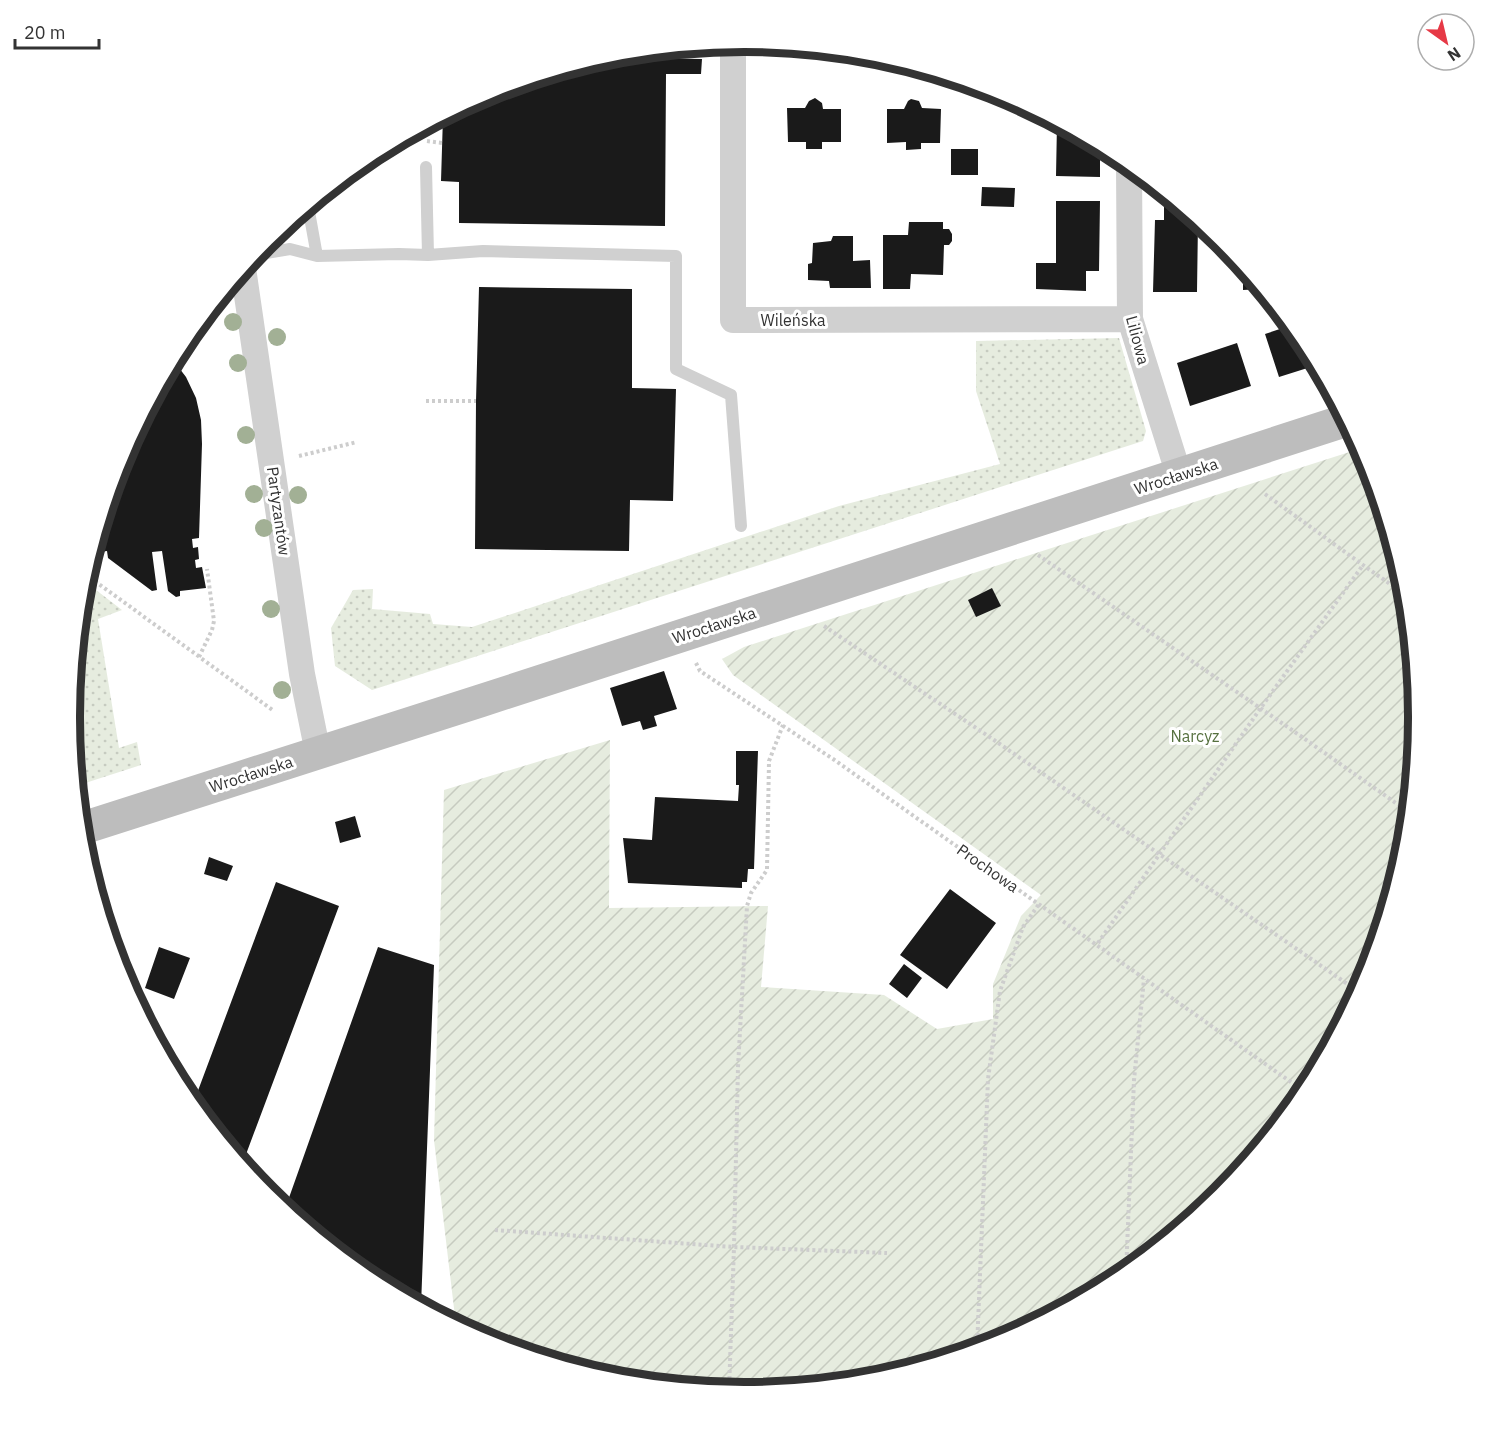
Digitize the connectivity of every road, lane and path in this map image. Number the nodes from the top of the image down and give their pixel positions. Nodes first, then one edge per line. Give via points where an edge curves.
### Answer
1 (733, 53) edge
2 (427, 141) dead end
3 (442, 143) dead end
4 (426, 167) dead end
5 (1129, 176) edge
6 (309, 215) edge
7 (269, 253) edge
8 (428, 255) junction
9 (317, 256) junction
10 (245, 278) edge
11 (1130, 320) junction
12 (426, 401) dead end
13 (476, 401) dead end
14 (1340, 422) edge
15 (357, 442) dead end
16 (299, 456) dead end
17 (1179, 475) junction
18 (1265, 494) dead end
19 (741, 526) dead end
20 (1038, 555) dead end
21 (1363, 566) junction
22 (207, 569) dead end
23 (94, 580) edge
24 (1396, 589) edge
25 (824, 626) dead end
26 (682, 635) junction
27 (199, 657) junction
28 (1260, 709) junction
29 (274, 711) dead end
30 (783, 725) junction
31 (318, 753) junction
32 (1402, 808) edge
33 (89, 826) edge
34 (1159, 855) junction
35 (1039, 904) junction
36 (1098, 943) dead end
37 (1144, 978) junction
38 (1351, 987) edge
39 (1295, 1085) joint
40 (1294, 1090) edge
41 (495, 1230) dead end
42 (734, 1247) junction
43 (887, 1253) dead end
44 (1126, 1261) edge
45 (977, 1339) edge
46 (729, 1381) edge

1 - 11 street, Wileńska via 733,320
2 - 3 path
4 - 8 lane
5 - 11 street, Liliowa
6 - 9 lane
7 - 9 lane via 290,249
8 - 9 lane
8 - 19 lane via 483,251 676,256 676,369 730,395
10 - 31 street, Partyzantów via 302,674
11 - 17 street, Liliowa
12 - 13 path
14 - 17 street, Wrocławska
15 - 16 path
17 - 26 street, Wrocławska
18 - 21 path
20 - 28 path
21 - 24 path
21 - 28 path
22 - 27 path via 214,621
23 - 27 path
25 - 34 path
26 - 30 path, Prochowa via 700,671
26 - 31 street, Wrocławska
27 - 29 path
28 - 32 path
28 - 34 path
30 - 35 path, Prochowa
30 - 42 path via 769,761 766,870 747,906
31 - 33 street, Wrocławska
34 - 36 path
34 - 38 path
35 - 37 path, Prochowa
35 - 45 path via 1023,927 1000,991 988,1079
37 - 39 path, Prochowa
37 - 44 path via 1134,1080
39 - 40 path
41 - 42 path
42 - 43 path
42 - 46 path

